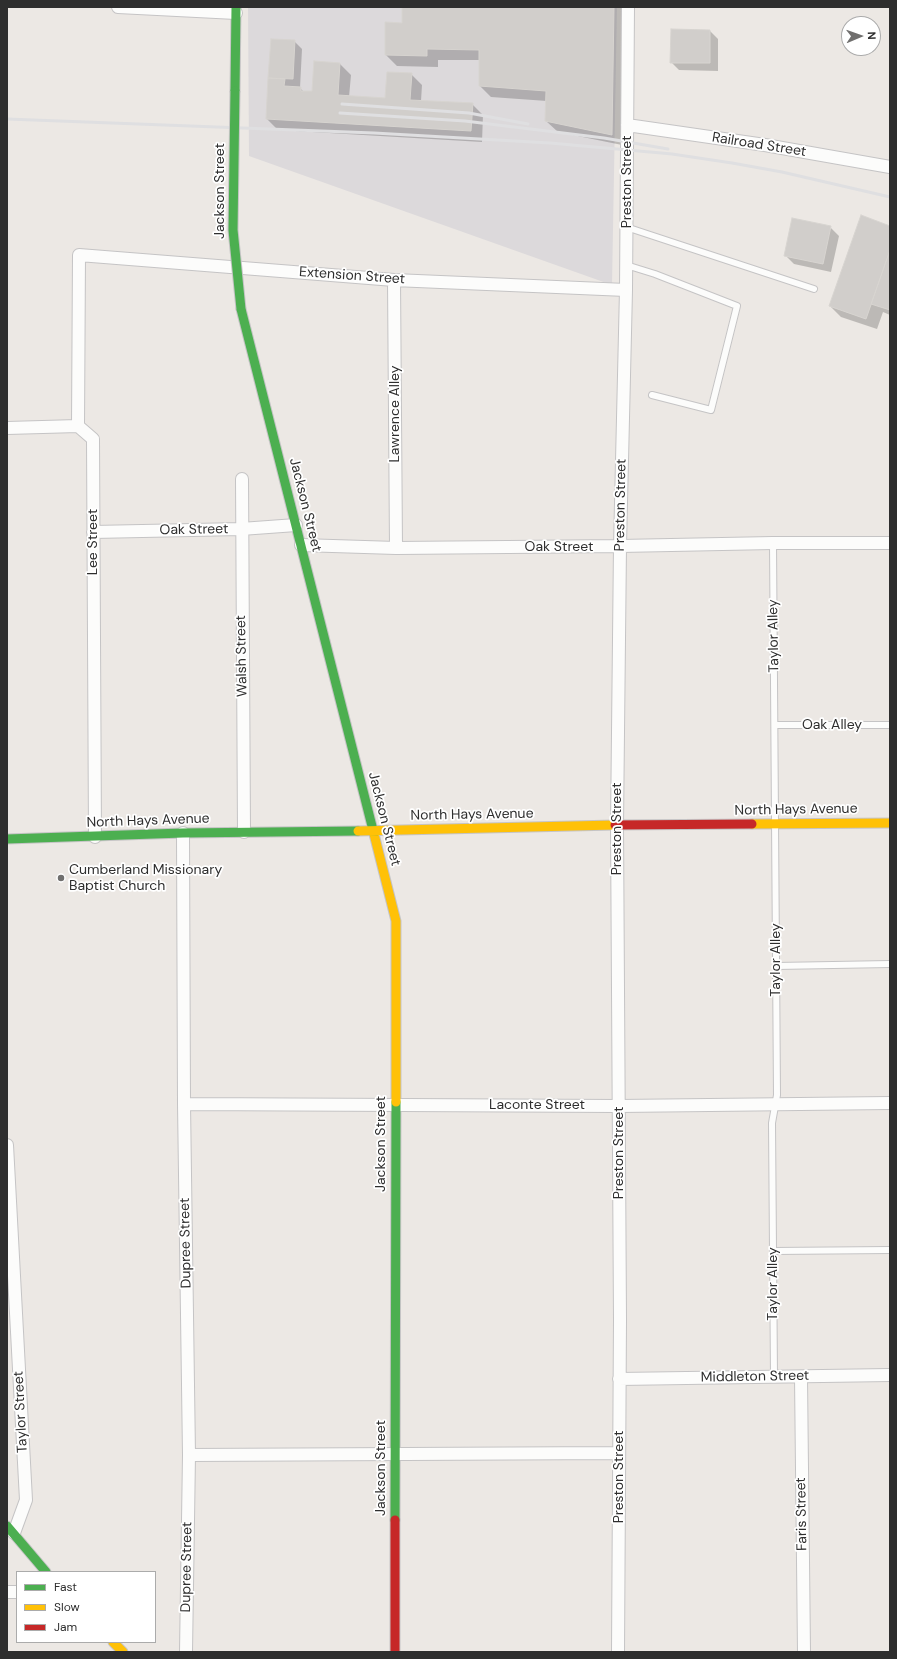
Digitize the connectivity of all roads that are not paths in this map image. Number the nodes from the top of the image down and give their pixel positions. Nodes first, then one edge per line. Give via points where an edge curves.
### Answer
1 (118, 7) edge
2 (628, 7) edge
3 (236, 10) edge
4 (627, 125) junction
5 (890, 167) edge
6 (626, 227) junction
7 (626, 265) junction
8 (394, 280) junction
9 (814, 289) dead end
10 (626, 290) junction
11 (652, 395) dead end
12 (78, 426) junction
13 (7, 428) edge
14 (242, 479) dead end
15 (296, 525) junction
16 (241, 529) junction
17 (93, 532) junction
18 (773, 543) junction
19 (890, 543) edge
20 (301, 545) junction
21 (620, 546) junction
22 (396, 548) junction
23 (775, 725) junction
24 (890, 725) edge
25 (890, 823) edge
26 (617, 825) junction
27 (776, 825) junction
28 (372, 831) junction
29 (244, 832) junction
30 (183, 833) junction
31 (95, 836) junction
32 (7, 839) edge
33 (890, 964) edge
34 (776, 966) junction
35 (890, 1103) edge
36 (184, 1104) junction
37 (776, 1104) junction
38 (396, 1105) junction
39 (619, 1106) junction
40 (7, 1145) edge
41 (890, 1250) edge
42 (773, 1251) junction
43 (890, 1375) edge
44 (774, 1377) junction
45 (801, 1377) junction
46 (619, 1380) junction
47 (619, 1453) junction
48 (395, 1454) junction
49 (189, 1455) junction
50 (11, 1530) edge
51 (45, 1571) edge
52 (114, 1643) edge
53 (123, 1652) edge
54 (186, 1652) edge
55 (395, 1652) edge
56 (618, 1652) edge
57 (804, 1652) edge

1 - 3 street
2 - 4 street, Preston Street
3 - 15 street, Jackson Street, bridge via 233,230 241,309
4 - 5 street, Railroad Street via 765,145
4 - 6 street, Preston Street
6 - 7 street, Preston Street
6 - 9 lane
7 - 10 street, Preston Street
7 - 11 lane via 737,306 711,410
8 - 10 street, Extension Street
8 - 12 street, Extension Street via 79,255
8 - 22 street, Lawrence Alley
10 - 21 street, Preston Street
12 - 13 street
12 - 17 street, Lee Street via 93,439
14 - 16 street, Walsh Street
15 - 16 street, Oak Street
15 - 20 street, Jackson Street
16 - 17 street, Oak Street
16 - 29 street, Walsh Street
17 - 31 street, Lee Street
18 - 19 street, Oak Street
18 - 21 street, Oak Street
18 - 23 lane, Taylor Alley
20 - 22 street, Oak Street
20 - 28 street, Jackson Street
21 - 22 street, Oak Street
21 - 26 street, Preston Street
23 - 24 lane, Oak Alley
23 - 27 lane, Taylor Alley
25 - 27 street, North Hays Avenue
26 - 27 street, North Hays Avenue
26 - 28 street, North Hays Avenue
26 - 39 street, Preston Street
27 - 34 lane, Taylor Alley
28 - 29 street, North Hays Avenue
28 - 38 street, Jackson Street via 396,920
29 - 30 street, North Hays Avenue
30 - 31 street, North Hays Avenue
30 - 36 street, Dupree Street
31 - 32 street, North Hays Avenue
33 - 34 lane
34 - 37 lane, Taylor Alley
35 - 37 street, Laconte Street
36 - 38 street, Laconte Street
36 - 49 street, Dupree Street
37 - 39 street, Laconte Street
37 - 42 lane, Taylor Alley via 772,1123
38 - 39 street, Laconte Street
38 - 48 street, Jackson Street
39 - 46 street, Preston Street
40 - 50 street, Taylor Street via 26,1500
41 - 42 lane
42 - 44 lane, Taylor Alley
43 - 45 street, Middleton Street
44 - 45 street, Middleton Street
44 - 46 street, Middleton Street
45 - 57 street, Faris Street
46 - 47 street, Preston Street
47 - 48 street
47 - 56 street, Preston Street
48 - 49 street
48 - 55 street, Jackson Street
49 - 54 street, Dupree Street
50 - 51 street
52 - 53 street

